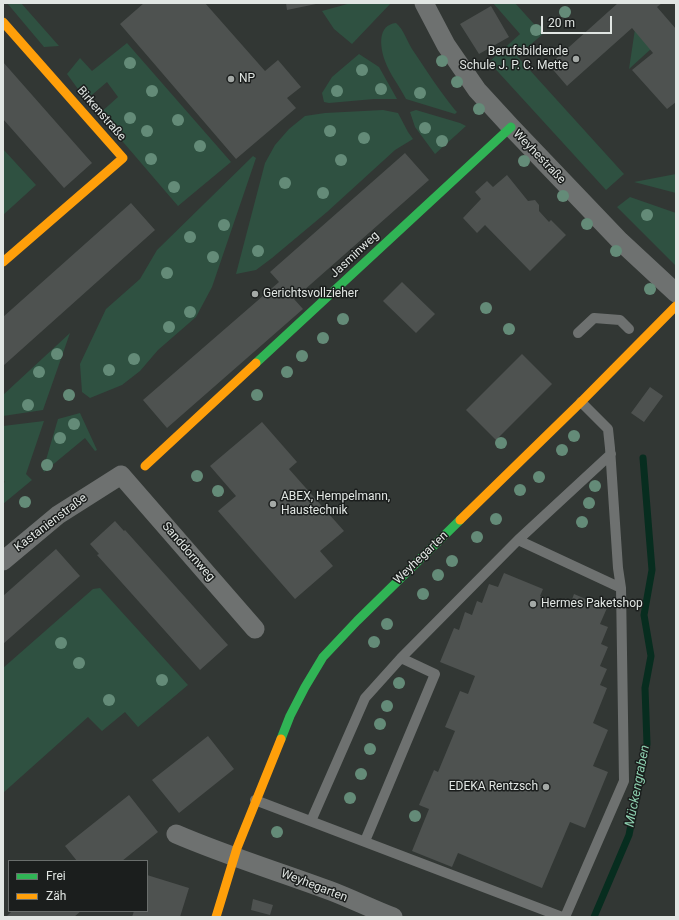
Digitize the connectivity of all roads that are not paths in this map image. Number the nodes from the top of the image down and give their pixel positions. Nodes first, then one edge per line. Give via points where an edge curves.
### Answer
1 (424, 3) edge
2 (3, 22) edge
3 (511, 127) junction
4 (3, 262) edge
5 (676, 293) edge
6 (676, 306) edge
7 (629, 329) dead end
8 (578, 333) dead end
9 (581, 402) junction
10 (611, 454) junction
11 (145, 466) dead end
12 (121, 475) joint
13 (518, 540) junction
14 (3, 560) edge
15 (621, 588) junction
16 (255, 629) dead end
17 (401, 658) junction
18 (255, 800) junction
19 (311, 821) junction
20 (176, 834) dead end
21 (365, 841) junction
22 (234, 857) junction
23 (216, 917) edge
24 (393, 917) edge
25 (562, 917) edge
26 (565, 917) edge

1 - 3 street, Weyhestraße via 446,46 477,90
2 - 4 street, Birkenstraße via 123,158
3 - 5 street, Weyhestraße via 620,241
3 - 11 street, Jasminweg
6 - 9 street, Weyhegarten
7 - 8 lane via 620,320 594,318
9 - 10 lane via 608,429
9 - 18 street, Weyhegarten via 322,657 290,716
10 - 13 lane
10 - 15 lane
12 - 14 street, Kastanienstraße via 58,515
12 - 16 street, Sanddornweg
13 - 15 lane
13 - 17 lane
15 - 26 lane via 624,781
17 - 19 lane via 365,698
17 - 21 lane via 435,674
18 - 19 lane
18 - 22 street, Weyhegarten
19 - 21 lane
20 - 22 street, Weyhegarten
21 - 25 lane
22 - 23 street, Weyhegarten
22 - 24 street, Weyhegarten

